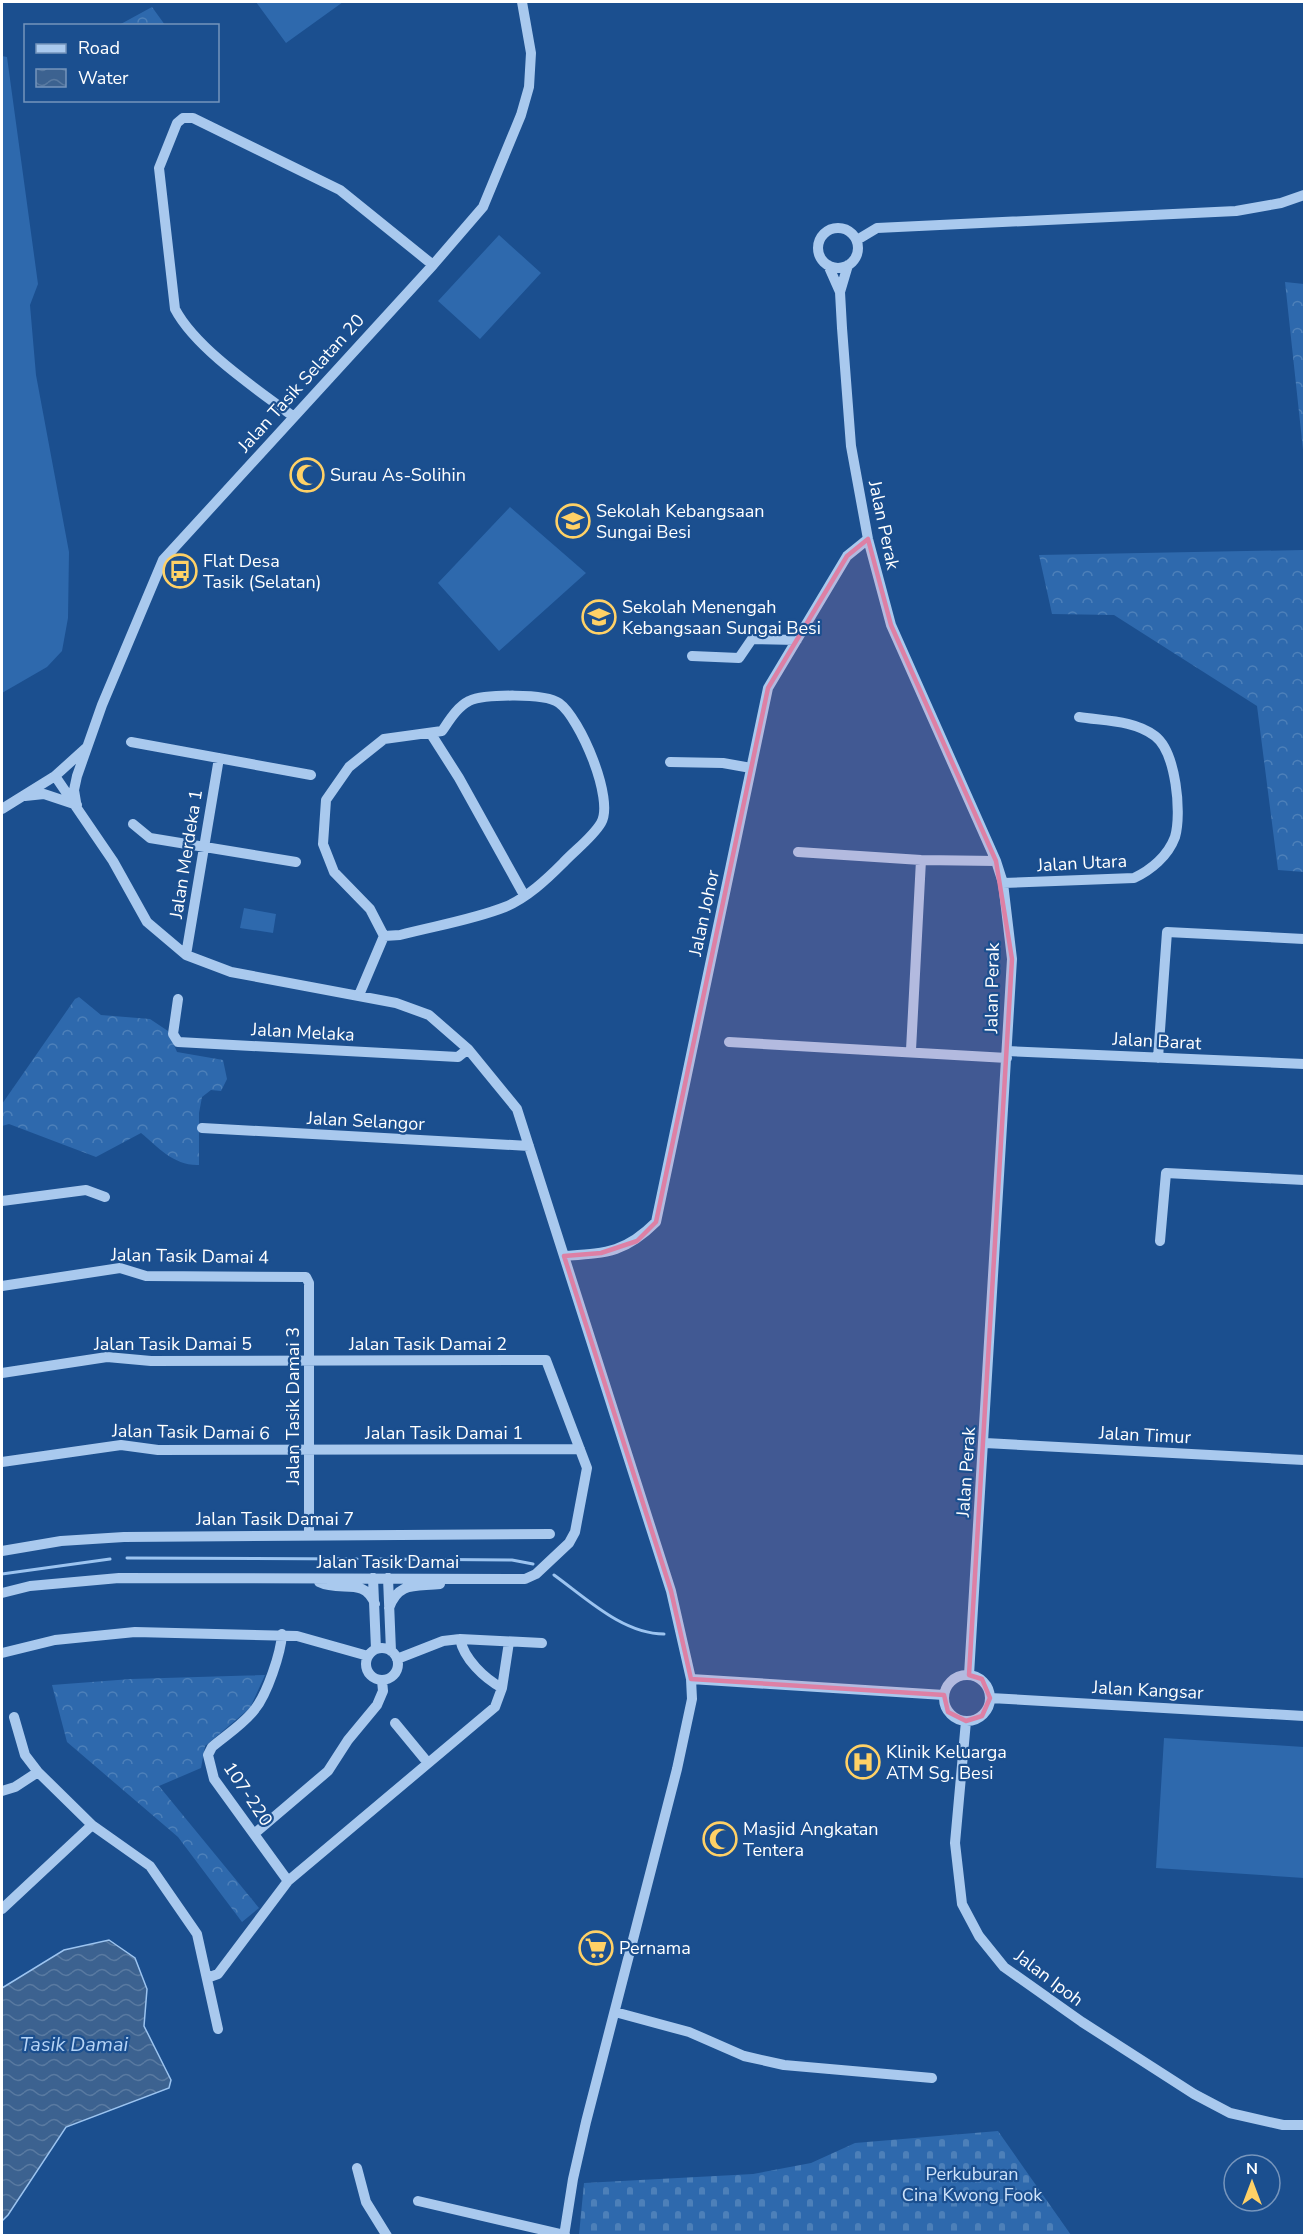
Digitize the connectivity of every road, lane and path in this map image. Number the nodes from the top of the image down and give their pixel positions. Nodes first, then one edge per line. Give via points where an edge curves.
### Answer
1 (522, 2) edge
2 (1305, 195) edge
3 (857, 240) junction
4 (433, 265) junction
5 (828, 265) junction
6 (848, 265) junction
7 (840, 292) junction
8 (294, 417) junction
9 (868, 539) junction
10 (797, 640) junction
11 (692, 656) dead end
12 (1079, 717) dead end
13 (431, 734) junction
14 (131, 742) dead end
15 (88, 746) junction
16 (219, 758) junction
17 (670, 762) dead end
18 (751, 768) junction
19 (311, 775) dead end
20 (55, 776) junction
21 (22, 796) junction
22 (77, 805) junction
23 (2, 809) edge
24 (133, 824) dead end
25 (205, 846) junction
26 (798, 852) dead end
27 (921, 860) junction
28 (996, 861) junction
29 (296, 862) dead end
30 (1003, 883) junction
31 (524, 895) junction
32 (384, 936) junction
33 (1305, 939) edge
34 (186, 955) junction
35 (359, 995) junction
36 (177, 999) dead end
37 (729, 1042) dead end
38 (468, 1048) junction
39 (911, 1050) junction
40 (1007, 1054) junction
41 (1158, 1058) junction
42 (1305, 1064) edge
43 (202, 1128) dead end
44 (529, 1146) junction
45 (1305, 1180) edge
46 (105, 1197) dead end
47 (2, 1201) edge
48 (1160, 1241) dead end
49 (564, 1256) junction
50 (306, 1277) joint
51 (2, 1286) edge
52 (546, 1360) joint
53 (309, 1361) junction
54 (2, 1373) edge
55 (985, 1443) junction
56 (309, 1449) junction
57 (580, 1449) junction
58 (1305, 1460) edge
59 (2, 1462) edge
60 (550, 1534) dead end
61 (309, 1535) junction
62 (2, 1551) edge
63 (373, 1578) junction
64 (388, 1578) junction
65 (313, 1579) junction
66 (457, 1579) junction
67 (2, 1593) edge
68 (375, 1604) junction
69 (389, 1608) junction
70 (282, 1634) junction
71 (460, 1639) junction
72 (509, 1642) junction
73 (542, 1643) dead end
74 (372, 1652) junction
75 (2, 1653) edge
76 (394, 1655) junction
77 (969, 1675) junction
78 (691, 1679) junction
79 (382, 1680) junction
80 (502, 1688) junction
81 (944, 1695) junction
82 (990, 1698) junction
83 (1305, 1716) edge
84 (15, 1718) dead end
85 (966, 1721) junction
86 (395, 1723) dead end
87 (428, 1763) junction
88 (38, 1772) junction
89 (2, 1791) edge
90 (92, 1825) junction
91 (254, 1834) junction
92 (288, 1881) junction
93 (2, 1909) edge
94 (207, 1978) junction
95 (615, 2012) junction
96 (218, 2029) dead end
97 (932, 2078) dead end
98 (1305, 2125) edge
99 (357, 2168) dead end
100 (418, 2201) dead end
101 (387, 2235) edge
102 (564, 2235) edge

1 - 4 street, Jalan Tasik Selatan 20 via 531,61 521,115 483,207
2 - 3 street via 1236,211 877,228
3 - 5 street via 844,228 825,231 818,249
3 - 6 street via 857,254
4 - 8 street, Jalan Tasik Selatan 20
4 - 8 street via 340,190 193,118 177,123 159,168 175,309 182,323 233,371
5 - 6 street
5 - 7 street, Jalan Perak
6 - 7 street, Jalan Perak
7 - 9 street, Jalan Perak via 851,446
8 - 15 street, Jalan Tasik Selatan 20 via 162,562 112,678
9 - 10 street, Jalan Johor via 847,556
9 - 28 street, Jalan Perak via 891,624
10 - 11 street via 752,639 740,658
10 - 18 street, Jalan Johor via 768,688
12 - 30 street, Jalan Utara via 1131,724 1163,744 1174,773 1174,837 1153,869 1134,878
13 - 31 street via 471,797
13 - 31 street via 442,731 469,701 487,697 541,697 559,704 576,726 594,762 605,801 602,822 545,880
13 - 32 street via 384,739 349,767 326,800 323,844 334,872 370,909
14 - 16 street
15 - 20 street, Jalan Tasik Selatan 20
15 - 22 street via 75,783
16 - 19 street
16 - 25 street, Jalan Merdeka 1
17 - 18 street
18 - 49 street, Jalan Johor via 656,1222 637,1241 601,1253
20 - 21 street, Jalan Tasik Selatan 20
20 - 22 street
21 - 22 street via 44,794
21 - 23 street, Jalan Tasik Selatan 20
22 - 34 street via 147,922
24 - 25 street via 150,838
25 - 29 street
25 - 34 street, Jalan Merdeka 1
26 - 27 street
27 - 28 street
27 - 39 street
28 - 30 street, Jalan Perak
30 - 40 street, Jalan Perak via 1012,959
31 - 32 street via 507,906
32 - 35 street
33 - 41 street via 1167,932
34 - 35 street via 231,972
35 - 38 street via 429,1015
36 - 38 street, Jalan Melaka via 173,1034 178,1042 458,1058
37 - 39 street, Jalan Barat
38 - 44 street via 517,1109
39 - 40 street, Jalan Barat
40 - 41 street, Jalan Barat
40 - 55 street, Jalan Perak
41 - 42 street, Jalan Barat
43 - 44 street, Jalan Selangor
44 - 49 street
45 - 48 street via 1166,1173
46 - 47 street via 86,1190
49 - 78 street via 678,1619
50 - 51 street, Jalan Tasik Damai 4 via 146,1276 120,1268
50 - 53 street, Jalan Tasik Damai 3
52 - 53 street, Jalan Tasik Damai 2
52 - 57 street, Jalan Tasik Damai
53 - 54 street, Jalan Tasik Damai 5 via 151,1361 107,1357
53 - 56 street, Jalan Tasik Damai 3
55 - 58 street, Jalan Timur
55 - 77 street, Jalan Perak
56 - 57 street, Jalan Tasik Damai 1
56 - 59 street, Jalan Tasik Damai 6 via 158,1450 122,1445
56 - 61 street, Jalan Tasik Damai 3
57 - 66 street, Jalan Tasik Damai via 587,1468 575,1532 569,1543 531,1577
60 - 61 street, Jalan Tasik Damai 7
61 - 62 street, Jalan Tasik Damai 7 via 61,1540
63 - 64 street, Jalan Tasik Damai
63 - 65 street, Jalan Tasik Damai
63 - 68 street
64 - 66 street, Jalan Tasik Damai
64 - 69 street
65 - 67 street, Jalan Tasik Damai via 119,1578
65 - 68 street via 327,1586 364,1589
66 - 69 street via 402,1589
68 - 74 street
69 - 76 street
70 - 74 street
70 - 75 street via 135,1632 55,1640
70 - 91 street, 107-220 via 282,1646 260,1702 208,1755 214,1779
71 - 72 street
71 - 76 street
71 - 80 street via 462,1649 488,1680
72 - 73 street
72 - 80 street
74 - 76 street
74 - 79 street via 366,1665 369,1674
76 - 79 street via 394,1673
77 - 81 street via 951,1681
77 - 82 street via 982,1679
78 - 81 street
78 - 95 street via 692,1699 680,1760
79 - 91 street via 383,1691 377,1705 327,1771
80 - 87 street via 495,1707
81 - 85 street via 948,1712
82 - 83 street, Jalan Kangsar
82 - 85 street via 982,1716
84 - 88 street via 25,1755
85 - 98 street, Jalan Ipoh via 955,1843 959,1885 962,1904 992,1952 1004,1966 1082,2022 1194,2094 1230,2113 1283,2125
86 - 87 street
87 - 92 street
88 - 89 street
88 - 90 street
90 - 93 street
90 - 94 street via 150,1866 197,1934
91 - 92 street, 107-220
92 - 94 street via 218,1974
94 - 96 street
95 - 97 street via 689,2032 744,2056 784,2065
95 - 102 street via 575,2168
99 - 101 street via 366,2202
100 - 102 street

